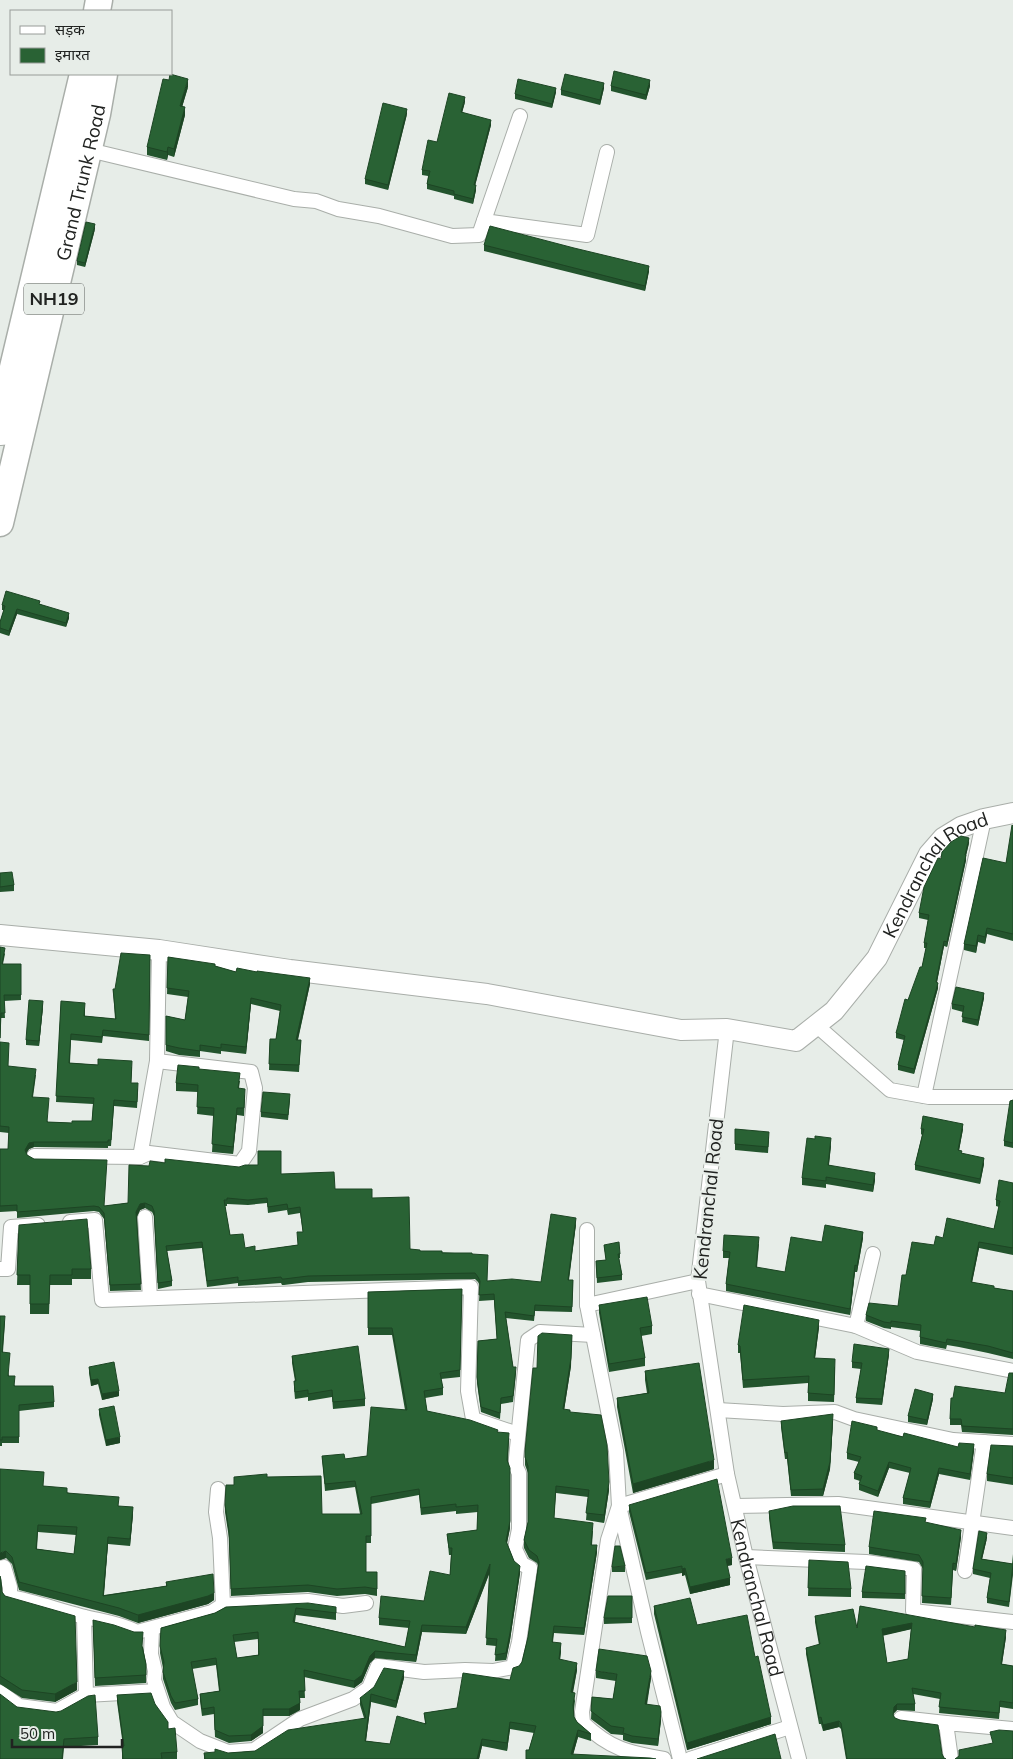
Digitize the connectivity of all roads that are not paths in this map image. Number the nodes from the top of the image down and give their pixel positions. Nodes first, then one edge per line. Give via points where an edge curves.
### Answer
1 (83, 75) edge
2 (104, 75) edge
3 (520, 116) dead end
4 (89, 150) junction
5 (607, 152) dead end
6 (484, 221) junction
7 (7, 430) edge
8 (0, 523) edge
9 (1013, 813) edge
10 (984, 819) junction
11 (0, 935) edge
12 (159, 950) junction
13 (816, 1025) junction
14 (727, 1028) junction
15 (157, 1061) junction
16 (924, 1096) junction
17 (1013, 1096) edge
18 (34, 1156) dead end
19 (140, 1157) junction
20 (145, 1217) dead end
21 (588, 1230) dead end
22 (873, 1254) dead end
23 (0, 1269) edge
24 (699, 1288) junction
25 (150, 1298) junction
26 (587, 1305) junction
27 (856, 1326) junction
28 (593, 1335) junction
29 (1013, 1371) edge
30 (718, 1410) junction
31 (518, 1434) junction
32 (984, 1442) junction
33 (1013, 1444) edge
34 (727, 1474) junction
35 (218, 1489) dead end
36 (619, 1506) junction
37 (735, 1506) junction
38 (973, 1522) junction
39 (1013, 1528) edge
40 (746, 1557) junction
41 (0, 1568) edge
42 (965, 1571) dead end
43 (366, 1603) dead end
44 (223, 1605) junction
45 (84, 1617) junction
46 (1013, 1622) edge
47 (152, 1629) junction
48 (156, 1691) junction
49 (0, 1692) edge
50 (86, 1695) junction
51 (900, 1718) edge
52 (946, 1723) junction
53 (790, 1727) junction
54 (1013, 1729) edge
55 (664, 1759) edge
56 (680, 1759) edge
57 (690, 1759) edge
58 (799, 1759) edge
59 (951, 1759) edge

1 - 7 highway, Grand Trunk Road / NH19
2 - 4 highway, Grand Trunk Road / NH19
3 - 6 street
4 - 6 street via 294,199 316,201 452,236 479,235
4 - 7 highway, Grand Trunk Road / NH19
5 - 6 street via 587,235
7 - 8 highway, Grand Trunk Road / NH19
9 - 10 street, Kendranchal Road
10 - 13 street, Kendranchal Road via 944,838 929,854 877,958 834,1011
10 - 16 street
11 - 12 street
12 - 14 street via 487,994 681,1030
12 - 15 street
13 - 14 street, Kendranchal Road via 796,1042
13 - 16 street via 890,1090
14 - 24 street, Kendranchal Road
15 - 19 street
15 - 19 street via 251,1072 255,1088 249,1151 240,1164 149,1153
16 - 17 street
18 - 19 street
20 - 25 street
21 - 26 street
22 - 27 street
23 - 25 street via 8,1269 11,1228 95,1220 102,1300
24 - 26 street
24 - 27 street
24 - 30 street, Kendranchal Road
25 - 31 street via 471,1286 468,1391 473,1419
26 - 28 street
27 - 29 street via 917,1352
28 - 31 street via 540,1332 528,1340
28 - 36 street via 616,1451
30 - 32 street via 782,1414 835,1412 952,1440
30 - 34 street, Kendranchal Road
31 - 48 street via 519,1529 515,1548 522,1564 530,1568 513,1667 493,1671 424,1672 378,1666 369,1688 353,1699 300,1719 254,1750 228,1752 200,1741 172,1722
32 - 33 street
32 - 38 street
34 - 36 street
34 - 37 street, Kendranchal Road
35 - 44 street via 216,1512
36 - 55 street via 608,1540 583,1723 609,1744 630,1753
36 - 56 street
37 - 38 street via 838,1504
37 - 40 street, Kendranchal Road
38 - 39 street
38 - 42 street
40 - 46 street via 866,1562 914,1569 913,1611
40 - 53 street, Kendranchal Road
41 - 45 street via 4,1567 10,1597
43 - 44 street via 343,1606 308,1601
44 - 47 street via 212,1612
45 - 47 street via 125,1626 137,1632
45 - 50 street
47 - 48 street via 151,1654
48 - 50 street
49 - 50 street via 19,1706 57,1711
51 - 52 street
52 - 54 street
52 - 59 street
53 - 57 street
53 - 58 street, Kendranchal Road

